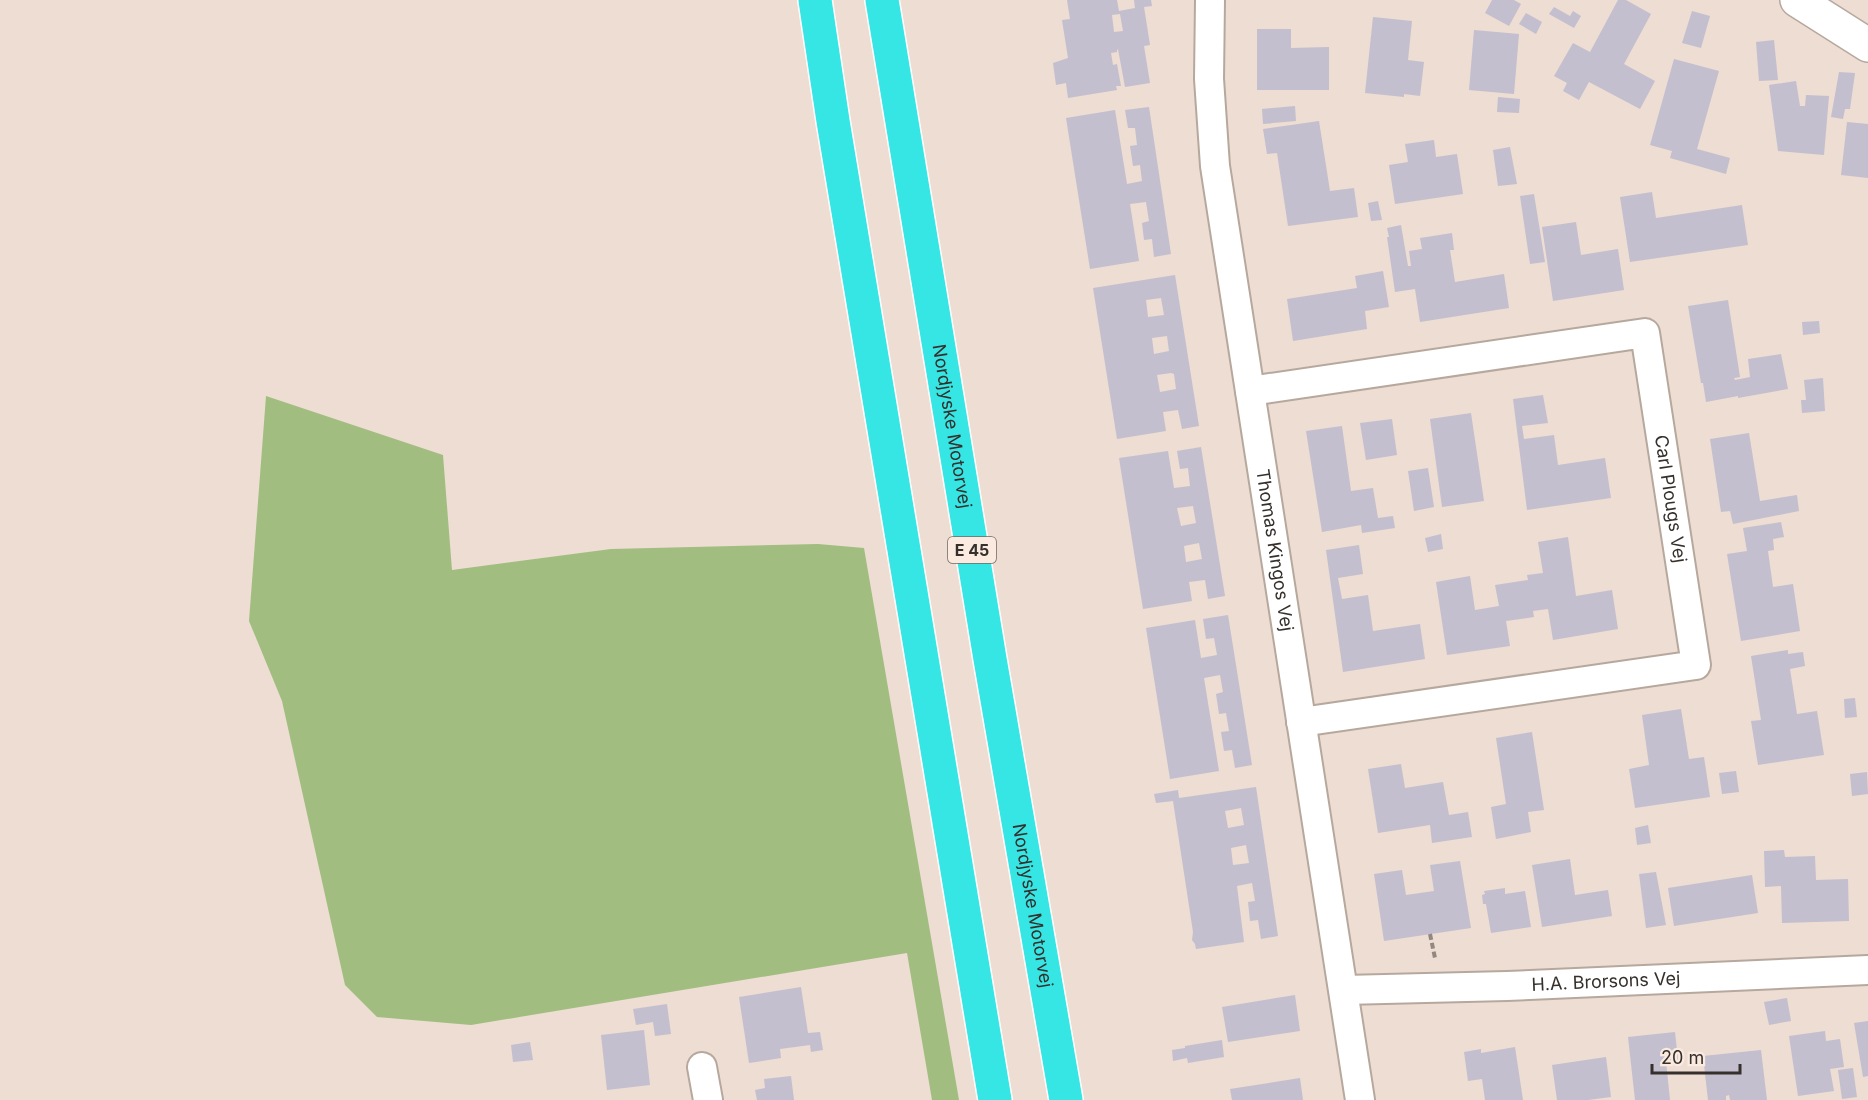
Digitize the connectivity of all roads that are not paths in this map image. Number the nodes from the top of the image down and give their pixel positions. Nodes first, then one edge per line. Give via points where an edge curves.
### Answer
1 (815, 0) edge
2 (882, 0) edge
3 (1210, 0) edge
4 (1797, 0) edge
5 (1868, 45) edge
6 (1250, 391) junction
7 (1301, 722) junction
8 (1868, 970) edge
9 (1344, 990) junction
10 (702, 1067) dead end
11 (708, 1100) edge
12 (994, 1100) edge
13 (1066, 1100) edge
14 (1360, 1100) edge

1 - 12 highway
2 - 13 highway, Nordjyske Motorvej / E 45
3 - 6 street, Thomas Kingos Vej via 1209,79 1215,166
4 - 5 street
6 - 7 street, Thomas Kingos Vej
6 - 7 street, Carl Plougs Vej via 1645,333 1696,665
7 - 9 street, Thomas Kingos Vej
8 - 9 street, H.A. Brorsons Vej via 1507,987
9 - 14 street, Thomas Kingos Vej
10 - 11 street

